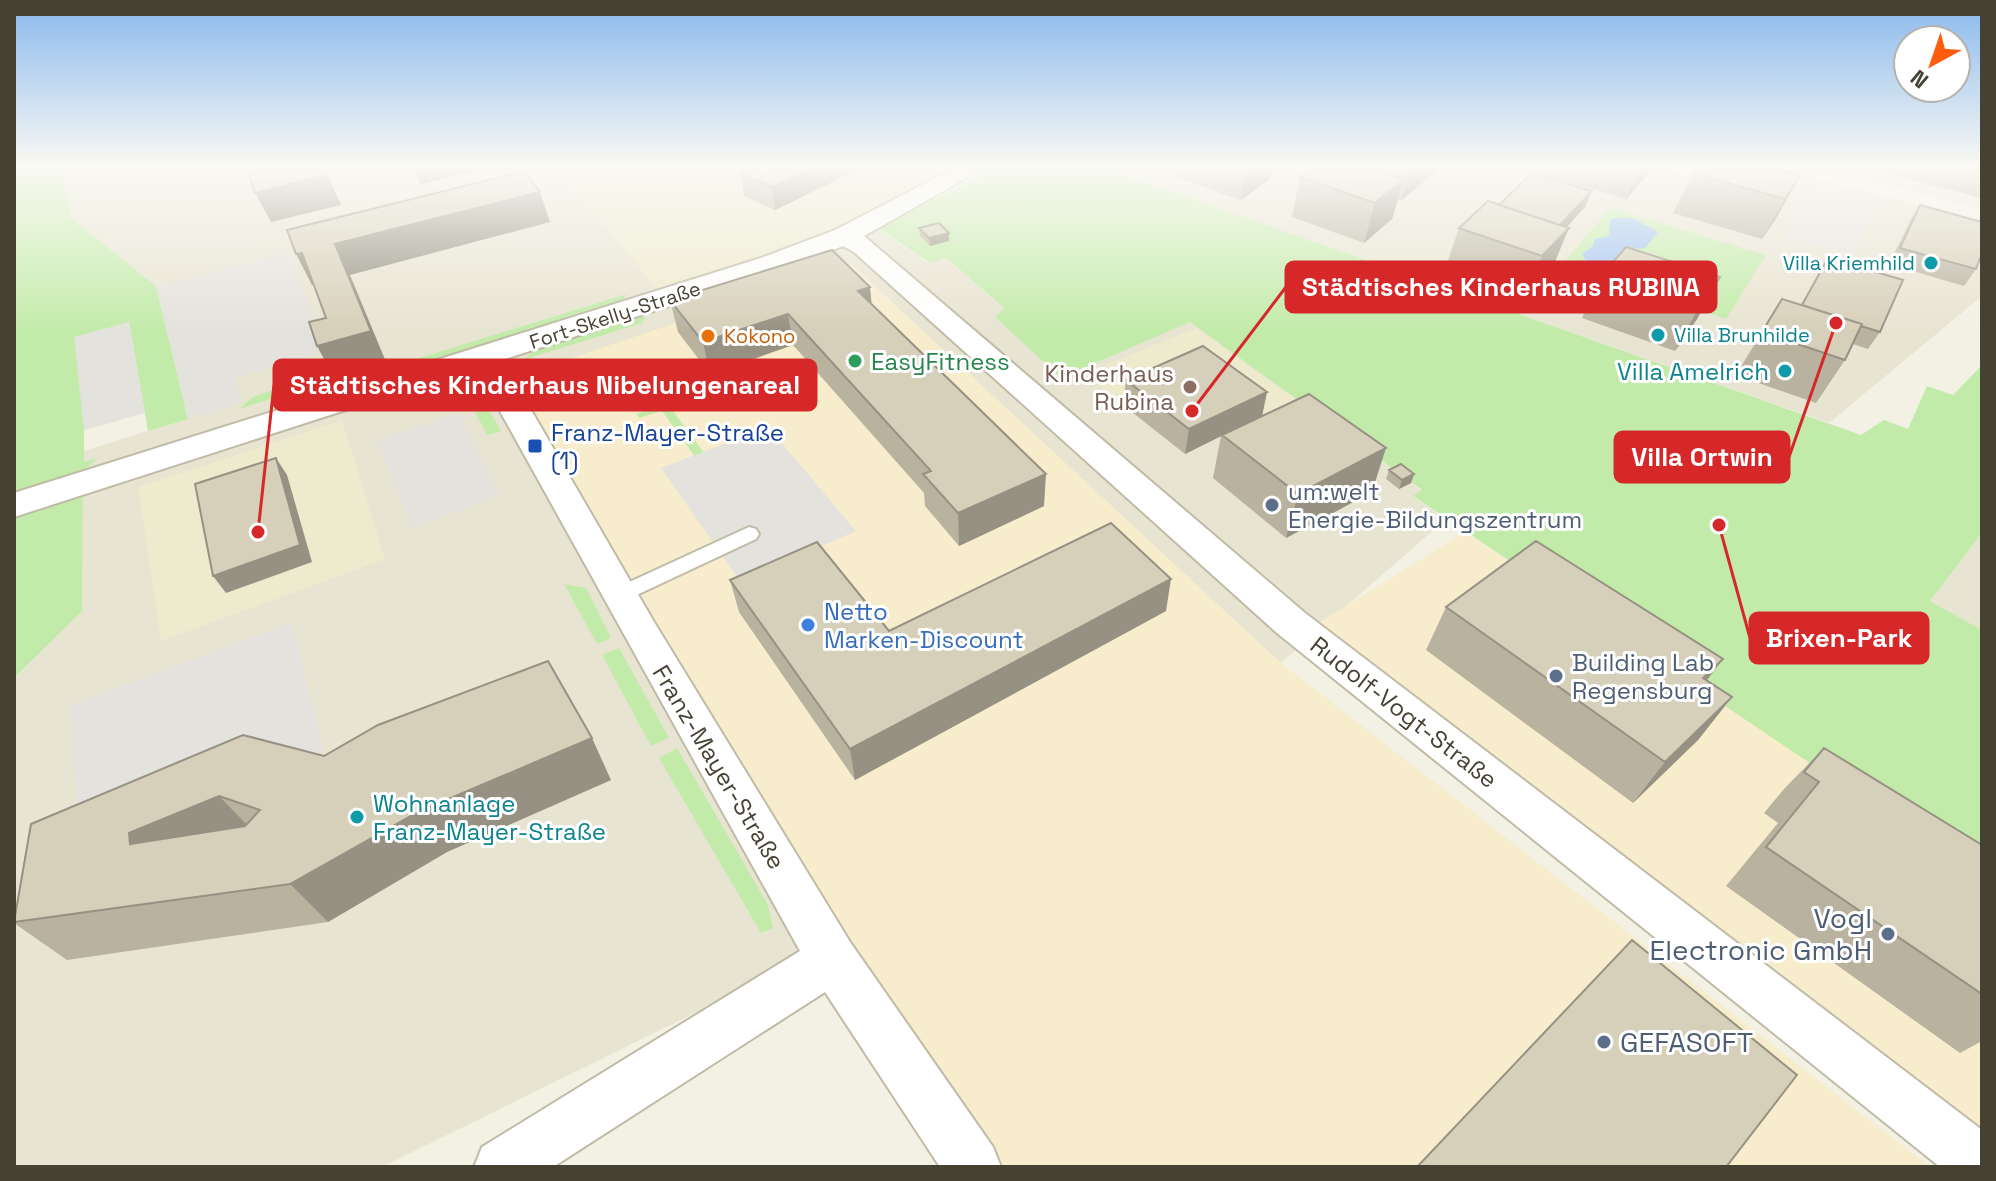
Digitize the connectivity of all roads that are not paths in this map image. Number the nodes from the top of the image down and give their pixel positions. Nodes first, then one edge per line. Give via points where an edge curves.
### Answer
1 (870, 222) edge
2 (844, 236) junction
3 (484, 356) junction
4 (14, 505) edge
5 (749, 534) dead end
6 (619, 595) junction
7 (832, 959) junction
8 (1982, 1165) edge
9 (502, 1167) edge
10 (973, 1167) edge

1 - 2 street, Fort-Skelly-Straße
2 - 3 street, Fort-Skelly-Straße via 758,269
2 - 8 street, Rudolf-Vogt-Straße via 863,246 1291,623
3 - 4 street, Fort-Skelly-Straße
3 - 6 street, Franz-Mayer-Straße
5 - 6 lane
6 - 7 street, Franz-Mayer-Straße
7 - 9 street
7 - 10 street, Franz-Mayer-Straße

